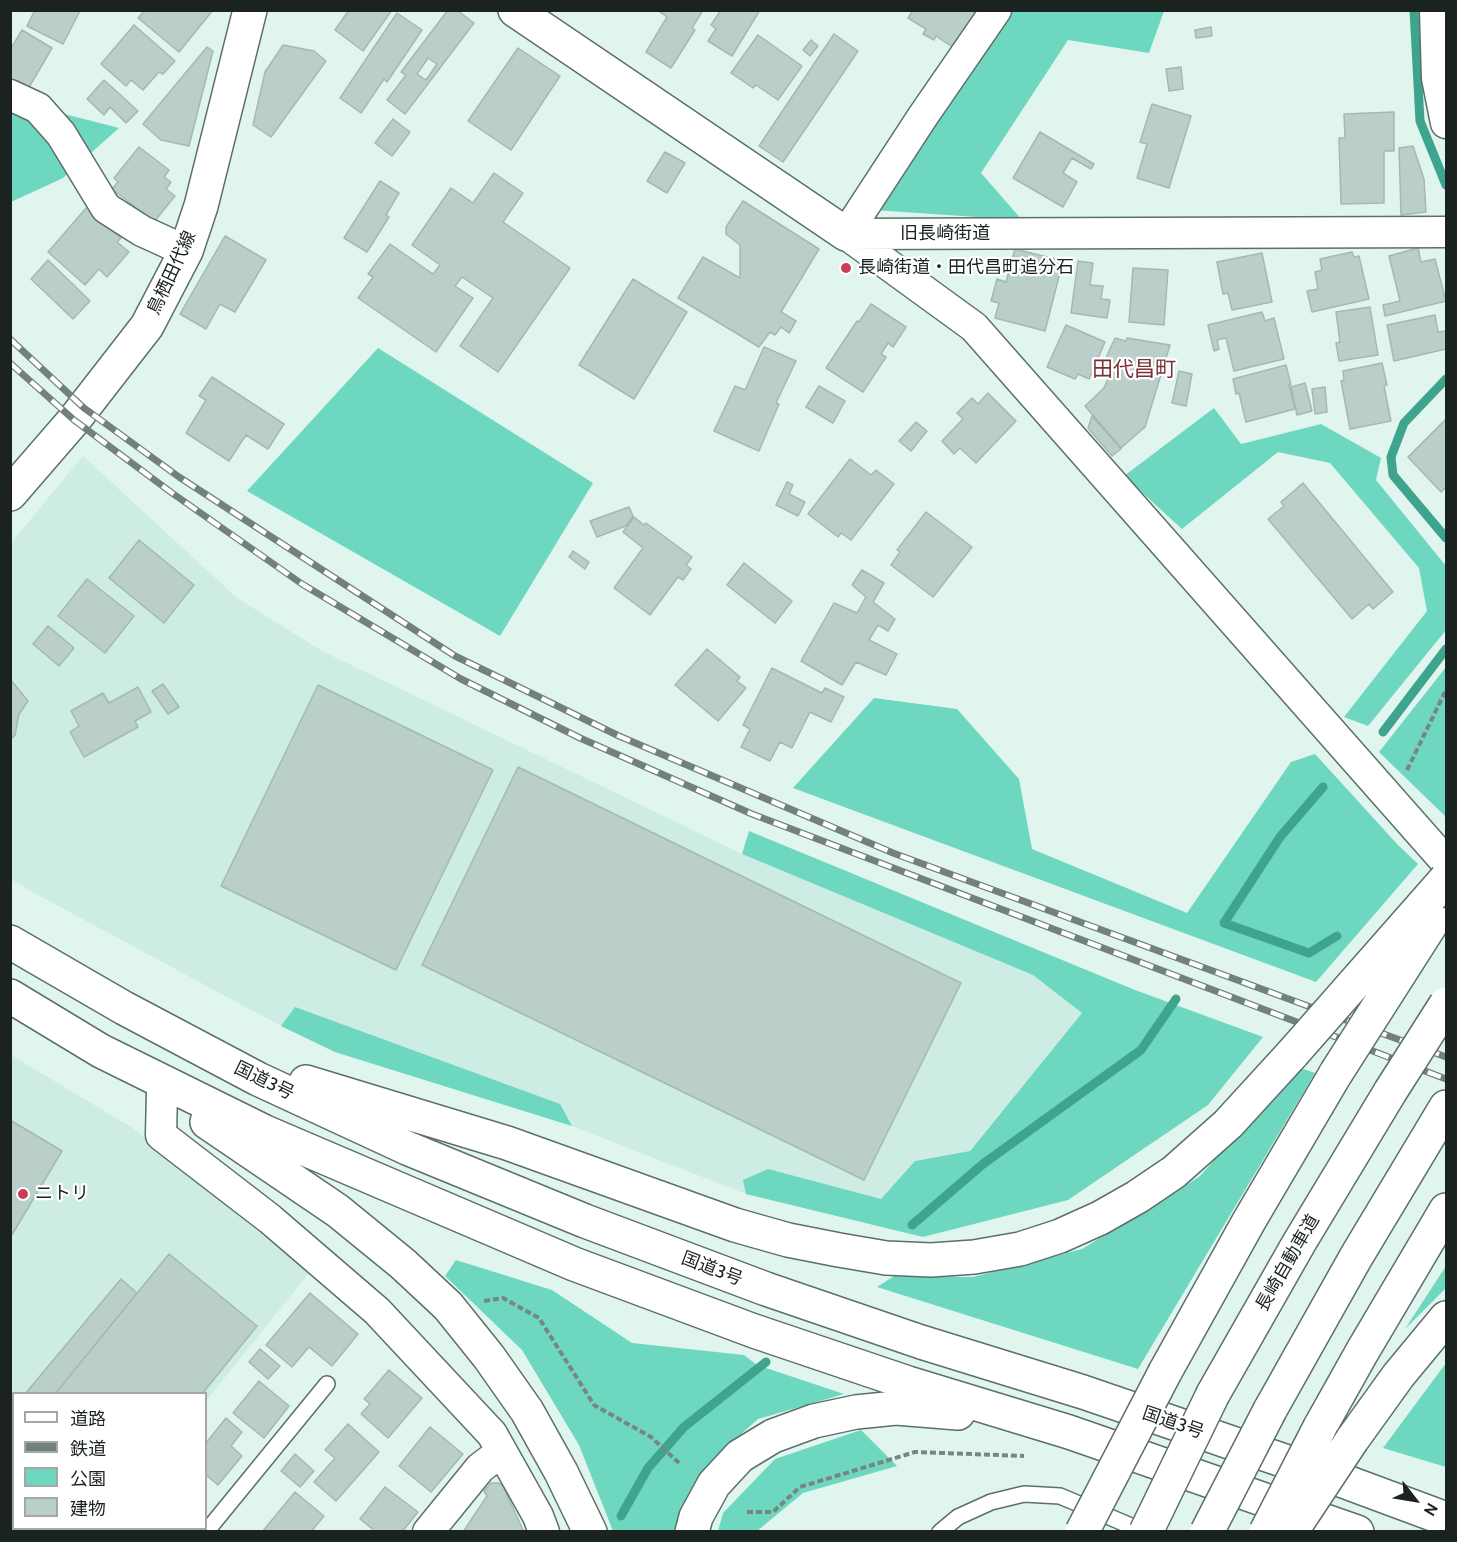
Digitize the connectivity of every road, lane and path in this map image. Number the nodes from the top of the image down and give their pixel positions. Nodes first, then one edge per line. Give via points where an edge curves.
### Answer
1 (250, 10) edge
2 (514, 10) edge
3 (996, 10) edge
4 (1435, 10) edge
5 (10, 95) edge
6 (1446, 123) edge
7 (1445, 232) edge
8 (846, 234) junction
9 (186, 251) junction
10 (10, 494) edge
11 (1446, 690) edge
12 (1392, 801) junction
13 (1446, 862) edge
14 (1446, 879) edge
15 (1446, 902) edge
16 (10, 942) edge
17 (10, 996) edge
18 (1446, 1004) edge
19 (124, 1008) junction
20 (101, 1051) junction
21 (162, 1092) junction
22 (1444, 1110) edge
23 (1446, 1210) edge
24 (474, 1302) dead end
25 (1446, 1318) edge
26 (327, 1384) dead end
27 (1069, 1432) junction
28 (501, 1452) junction
29 (1024, 1456) dead end
30 (679, 1463) dead end
31 (1349, 1483) junction
32 (1446, 1504) edge
33 (747, 1512) dead end
34 (1446, 1519) edge
35 (206, 1532) edge
36 (428, 1532) edge
37 (544, 1532) edge
38 (590, 1532) edge
39 (692, 1532) edge
40 (940, 1532) edge
41 (1082, 1532) edge
42 (1145, 1532) edge
43 (1207, 1532) edge
44 (1266, 1532) edge
45 (1291, 1532) edge
46 (1357, 1532) edge

1 - 9 main road, 鳥栖田代線
2 - 8 main road
3 - 8 street
4 - 6 street via 1437,78
5 - 9 street via 38,108 61,134 106,208 142,231
7 - 8 street, 旧長崎街道
8 - 12 street via 974,327
9 - 10 main road, 鳥栖田代線 via 147,326
11 - 12 path
12 - 13 street
14 - 19 main road, bridge via 1228,1124 1174,1172 1080,1227 1020,1249 974,1257 886,1258 788,1240 735,1225 507,1143 334,1092 242,1060
15 - 41 main road, bridge via 1385,993 1249,1221
16 - 19 main road, 国道3号
17 - 20 main road
18 - 42 main road, 長崎自動車道, bridge via 1299,1243 1213,1394
19 - 31 main road, 国道3号 via 300,1099 585,1221 766,1289
20 - 21 main road
20 - 27 main road via 265,1132 574,1264 765,1335
21 - 28 street via 161,1135 270,1219 377,1311 492,1434
21 - 38 main road via 338,1211 404,1264 448,1306 527,1410
22 - 43 main road, bridge via 1270,1410
23 - 44 main road, bridge via 1320,1427
24 - 30 path via 503,1298 539,1318 594,1405 651,1437
25 - 45 main road, bridge via 1398,1376
26 - 35 lane
27 - 39 main road via 946,1411 896,1408 814,1421 773,1436 740,1456 714,1484
27 - 46 main road
28 - 36 street via 480,1468
28 - 37 street
29 - 33 path via 915,1452 800,1487 773,1512
31 - 32 main road
31 - 34 main road, 国道3号
40 - 42 lane via 958,1517 991,1502 1024,1494 1060,1496

